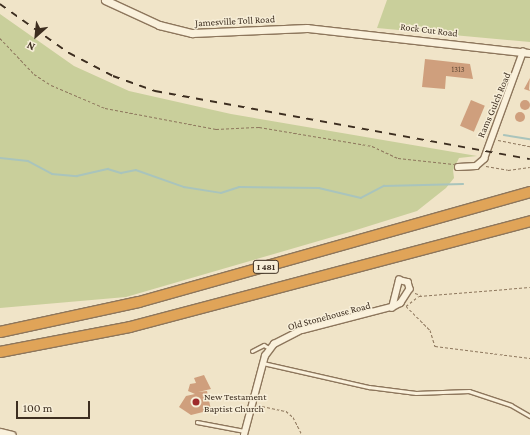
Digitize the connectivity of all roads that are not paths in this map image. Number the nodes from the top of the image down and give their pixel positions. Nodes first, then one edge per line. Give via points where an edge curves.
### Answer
1 (105, 0) edge
2 (325, 29) joint
3 (526, 53) edge
4 (458, 167) road end
5 (530, 192) edge
6 (530, 221) edge
7 (391, 307) junction
8 (0, 332) edge
9 (269, 348) junction
10 (252, 351) dead end
11 (0, 352) edge
12 (262, 363) junction
13 (530, 416) edge
14 (197, 422) dead end
15 (0, 432) edge
16 (244, 433) edge
17 (12, 435) edge

1 - 2 street, Jamesville Toll Road via 158,25 192,33
2 - 3 street, Rock Cut Road
3 - 4 street, Rams Gulch Road via 490,135 484,159 476,166
5 - 8 highway, I 481 via 139,302
6 - 11 highway, I 481 via 130,327
7 - 7 street, Old Stonehouse Road via 400,303 409,290 408,282 399,280
7 - 9 street, Old Stonehouse Road via 296,332
9 - 10 lane via 264,345
9 - 12 street
12 - 13 lane via 369,387 416,393 469,391 511,405
12 - 16 street
14 - 16 lane
15 - 17 street

